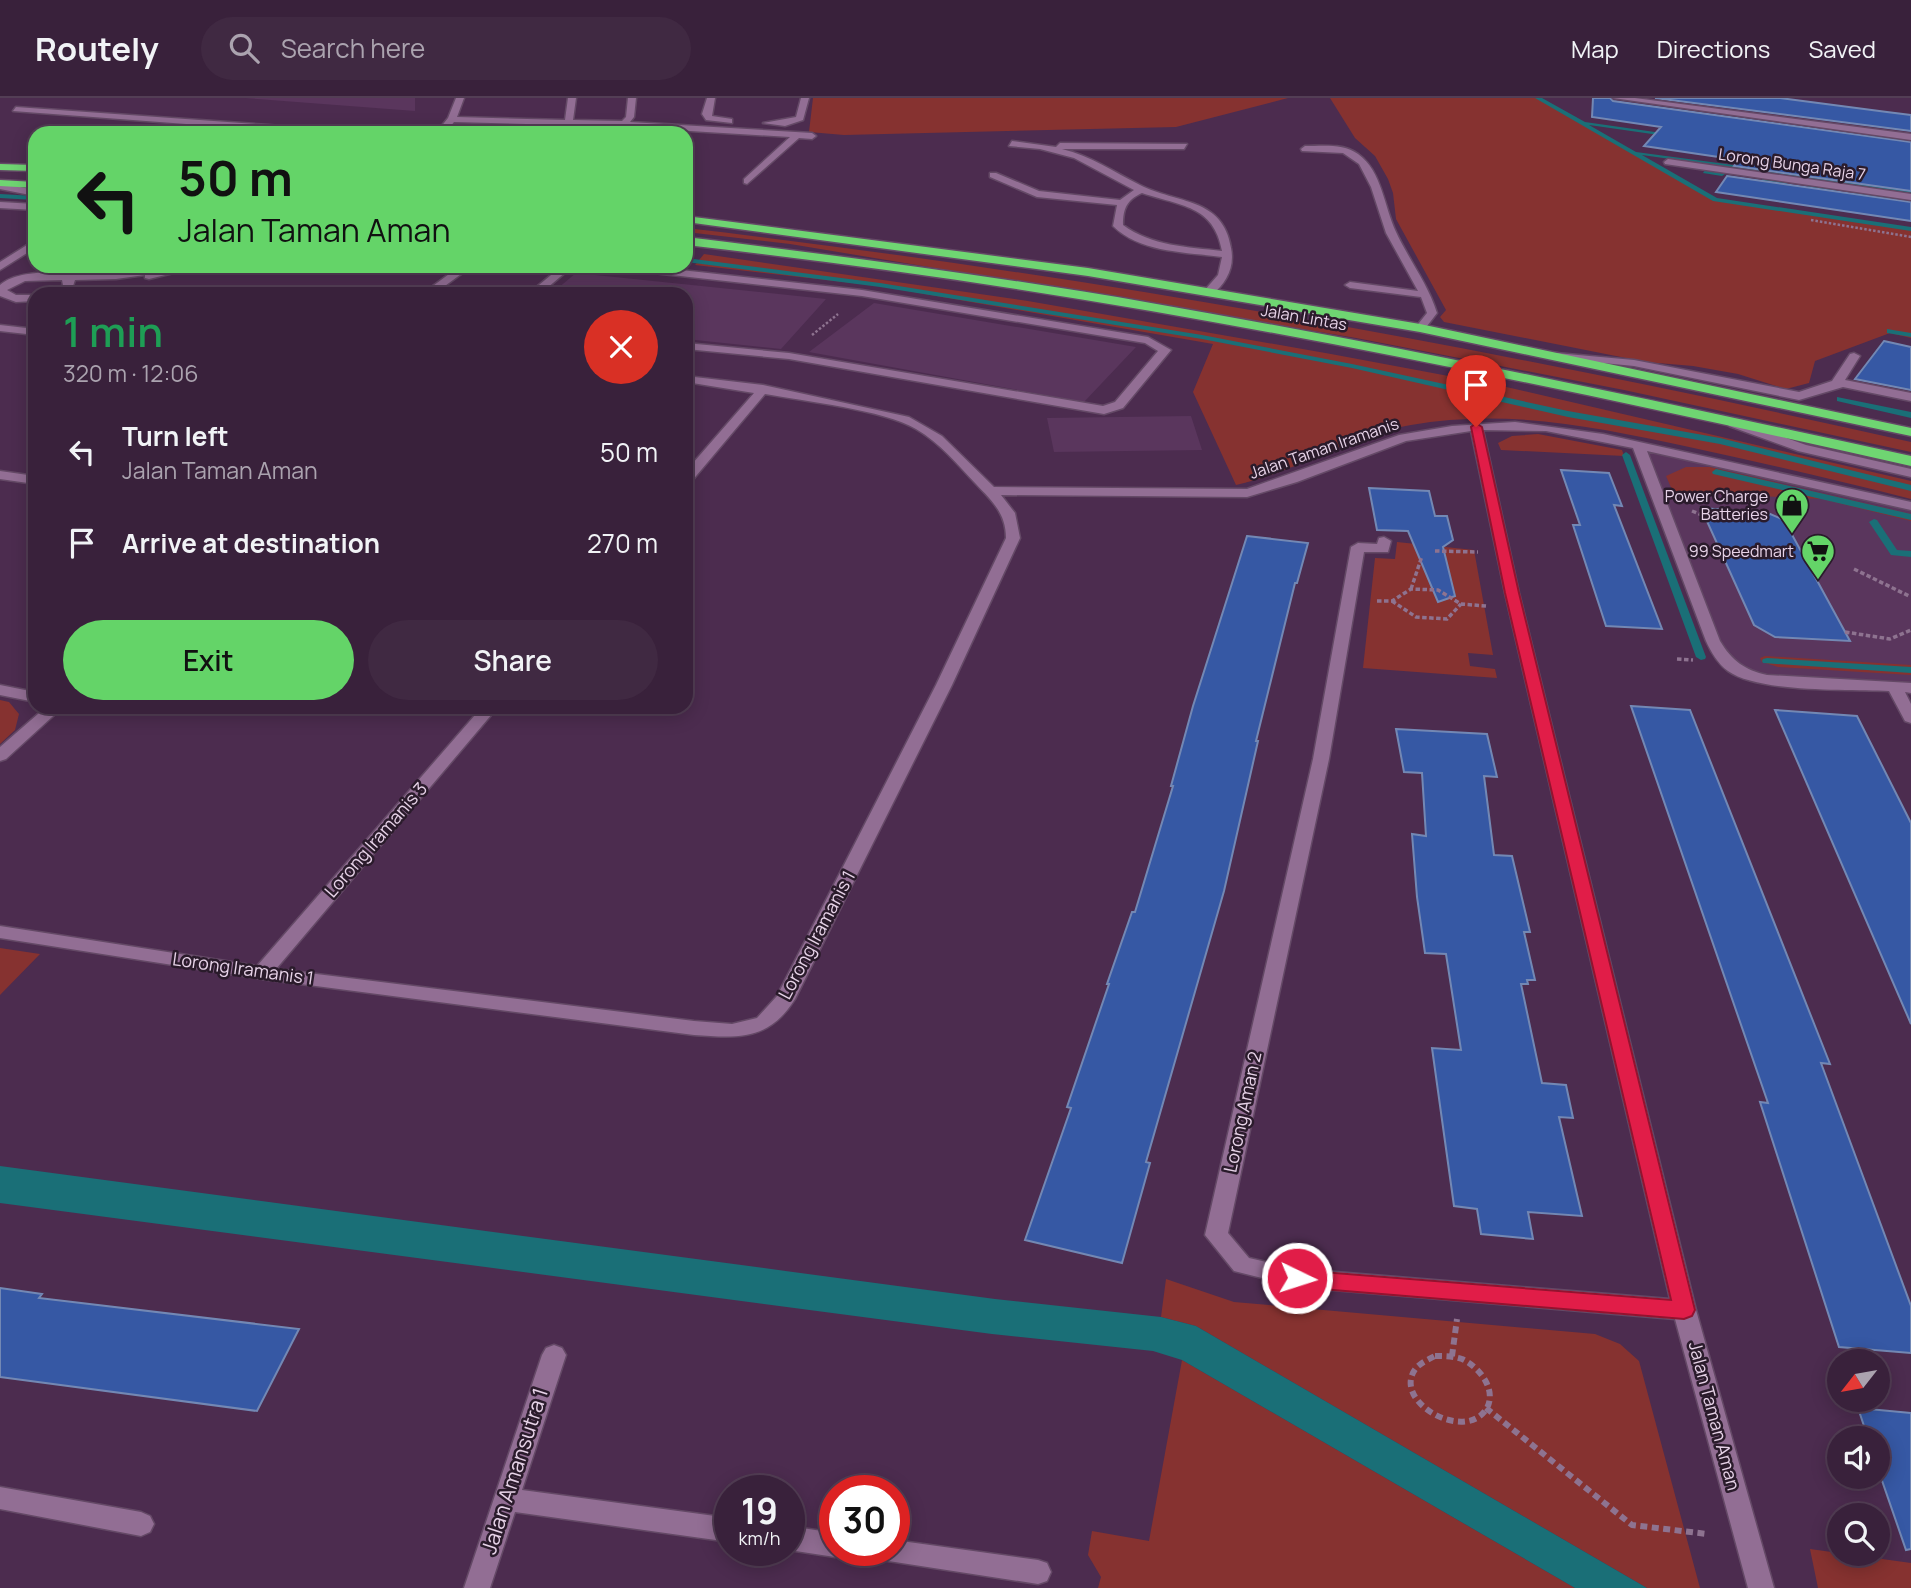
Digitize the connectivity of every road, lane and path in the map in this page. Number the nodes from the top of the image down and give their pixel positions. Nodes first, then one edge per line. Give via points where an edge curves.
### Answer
1 (460, 98) edge
2 (572, 98) edge
3 (632, 98) edge
4 (711, 98) edge
5 (805, 98) edge
6 (1617, 98) edge
7 (22, 99) edge
8 (452, 119) junction
9 (532, 122) junction
10 (569, 122) junction
11 (624, 124) junction
12 (235, 126) edge
13 (446, 126) edge
14 (529, 126) edge
15 (655, 126) edge
16 (693, 128) edge
17 (797, 135) junction
18 (812, 136) dead end
19 (1911, 137) edge
20 (1012, 144) dead end
21 (1049, 146) junction
22 (1184, 146) dead end
23 (1305, 149) dead end
24 (1668, 162) dead end
25 (0, 167) edge
26 (28, 167) edge
27 (0, 173) edge
28 (28, 174) edge
29 (993, 175) dead end
30 (747, 181) dead end
31 (0, 185) edge
32 (28, 185) edge
33 (1141, 190) junction
34 (28, 191) edge
35 (1911, 197) edge
36 (1120, 203) junction
37 (0, 205) edge
38 (28, 207) edge
39 (28, 207) edge
40 (0, 213) edge
41 (693, 220) edge
42 (1811, 220) dead end
43 (693, 235) edge
44 (1911, 237) edge
45 (693, 243) edge
46 (28, 248) edge
47 (792, 253) junction
48 (1227, 255) junction
49 (0, 267) edge
50 (40, 273) edge
51 (69, 273) edge
52 (132, 273) edge
53 (165, 273) edge
54 (457, 273) edge
55 (559, 273) edge
56 (681, 273) edge
57 (29, 277) junction
58 (66, 281) junction
59 (1350, 285) dead end
60 (60, 287) edge
61 (437, 287) edge
62 (542, 287) edge
63 (3, 288) edge
64 (862, 293) junction
65 (1208, 293) junction
66 (1427, 295) junction
67 (28, 298) edge
68 (0, 328) edge
69 (1420, 328) junction
70 (28, 331) edge
71 (693, 347) edge
72 (789, 356) junction
73 (1556, 356) junction
74 (1854, 356) dead end
75 (693, 380) edge
76 (1836, 384) junction
77 (763, 389) junction
78 (1911, 397) edge
79 (1712, 416) junction
80 (1476, 427) junction
81 (1911, 432) edge
82 (1639, 446) junction
83 (1911, 461) edge
84 (693, 471) edge
85 (1911, 473) edge
86 (0, 475) edge
87 (28, 479) edge
88 (991, 491) junction
89 (1911, 506) edge
90 (1384, 541) dead end
91 (1435, 551) dead end
92 (1483, 553) dead end
93 (1422, 556) dead end
94 (1854, 569) dead end
95 (1411, 589) junction
96 (1909, 596) dead end
97 (1368, 600) dead end
98 (1392, 601) junction
99 (1461, 604) junction
100 (1494, 606) dead end
101 (1911, 630) edge
102 (1845, 632) dead end
103 (1677, 659) dead end
104 (1699, 660) dead end
105 (1894, 687) junction
106 (1911, 688) edge
107 (0, 690) edge
108 (28, 695) edge
109 (47, 714) edge
110 (484, 714) edge
111 (1911, 718) edge
112 (0, 756) edge
113 (0, 932) edge
114 (262, 973) junction
115 (1458, 1310) dead end
116 (1684, 1310) junction
117 (554, 1355) dead end
118 (1452, 1356) junction
119 (1486, 1408) junction
120 (0, 1498) edge
121 (505, 1499) junction
122 (141, 1524) dead end
123 (714, 1528) edge
124 (1707, 1534) dead end
125 (910, 1555) edge
126 (1038, 1573) dead end
127 (477, 1588) edge
128 (1761, 1588) edge

1 - 8 street
2 - 10 street
3 - 11 street via 630,117
4 - 5 street via 709,118 776,124 800,118
6 - 19 street
7 - 12 street via 12,111
8 - 9 street
8 - 13 street
9 - 10 street
9 - 14 street
10 - 11 street
11 - 15 street
16 - 17 street
17 - 18 street
17 - 30 street
20 - 21 street
21 - 22 street
21 - 33 street
23 - 66 street via 1326,148 1359,158
24 - 35 street, Lorong Bunga Raja 7
25 - 26 highway
27 - 28 highway
29 - 36 street via 1037,194
31 - 32 highway
31 - 34 street
33 - 36 street
33 - 48 street via 1174,198 1211,215 1221,227
36 - 48 street via 1118,226 1126,234
37 - 38 street
39 - 40 street
41 - 65 highway, Jalan Lintas via 1075,270
42 - 44 path
43 - 47 highway via 769,245
45 - 47 highway, Jalan Lintas
46 - 49 street
47 - 79 highway, Jalan Lintas via 1030,287 1318,337
48 - 65 street via 1227,270
50 - 57 street
51 - 58 street
52 - 58 street
53 - 58 street
54 - 61 street
55 - 62 street
56 - 64 street
57 - 58 street
57 - 63 street
58 - 60 street
59 - 66 street
63 - 67 street via 13,298
64 - 72 path
64 - 72 street via 1148,341 1165,350 1119,405 1104,410
65 - 69 highway, Jalan Lintas
66 - 69 street via 1432,313
68 - 70 street
69 - 73 highway, Jalan Lintas
71 - 72 street
73 - 76 street via 1634,363 1799,396
73 - 81 highway, Jalan Lintas
74 - 76 street
75 - 77 street, Lorong Iramanis 1
76 - 78 street
77 - 84 street
77 - 88 street, Lorong Iramanis 1 via 919,425
79 - 83 highway, Jalan Lintas
79 - 85 street via 1802,448
80 - 82 street, Jalan Taman Iramanis via 1567,430
80 - 88 street, Jalan Taman Iramanis via 1378,446 1272,488 1247,493
80 - 116 street, Jalan Taman Aman
82 - 89 street, Jalan Taman Iramanis
82 - 105 street via 1713,641 1728,666 1767,680
86 - 87 street
88 - 114 street, Lorong Iramanis 1 via 1008,511 1013,538 785,999 764,1023 732,1031 694,1028
90 - 116 street, Lorong Aman 2 via 1383,549 1358,547 1321,759 1216,1235 1242,1265 1297,1278
91 - 92 path
93 - 95 path
94 - 96 path
95 - 98 path
95 - 99 path via 1438,590
97 - 98 path
98 - 99 path via 1416,617 1447,618
99 - 100 path
101 - 102 path via 1890,639
103 - 104 path
105 - 106 street
105 - 111 street
107 - 108 street
109 - 112 street
110 - 114 street, Lorong Iramanis 3
113 - 114 street, Lorong Iramanis 1
115 - 118 path
116 - 128 street, Jalan Taman Aman
117 - 121 street, Jalan Amansutra 1
118 - 119 path via 1482,1375 1489,1389
118 - 119 path via 1420,1361 1411,1372 1410,1387 1417,1401 1447,1420 1465,1421
119 - 124 path via 1632,1525
120 - 122 street
121 - 123 street
121 - 127 street, Jalan Amansutra 1
125 - 126 street

